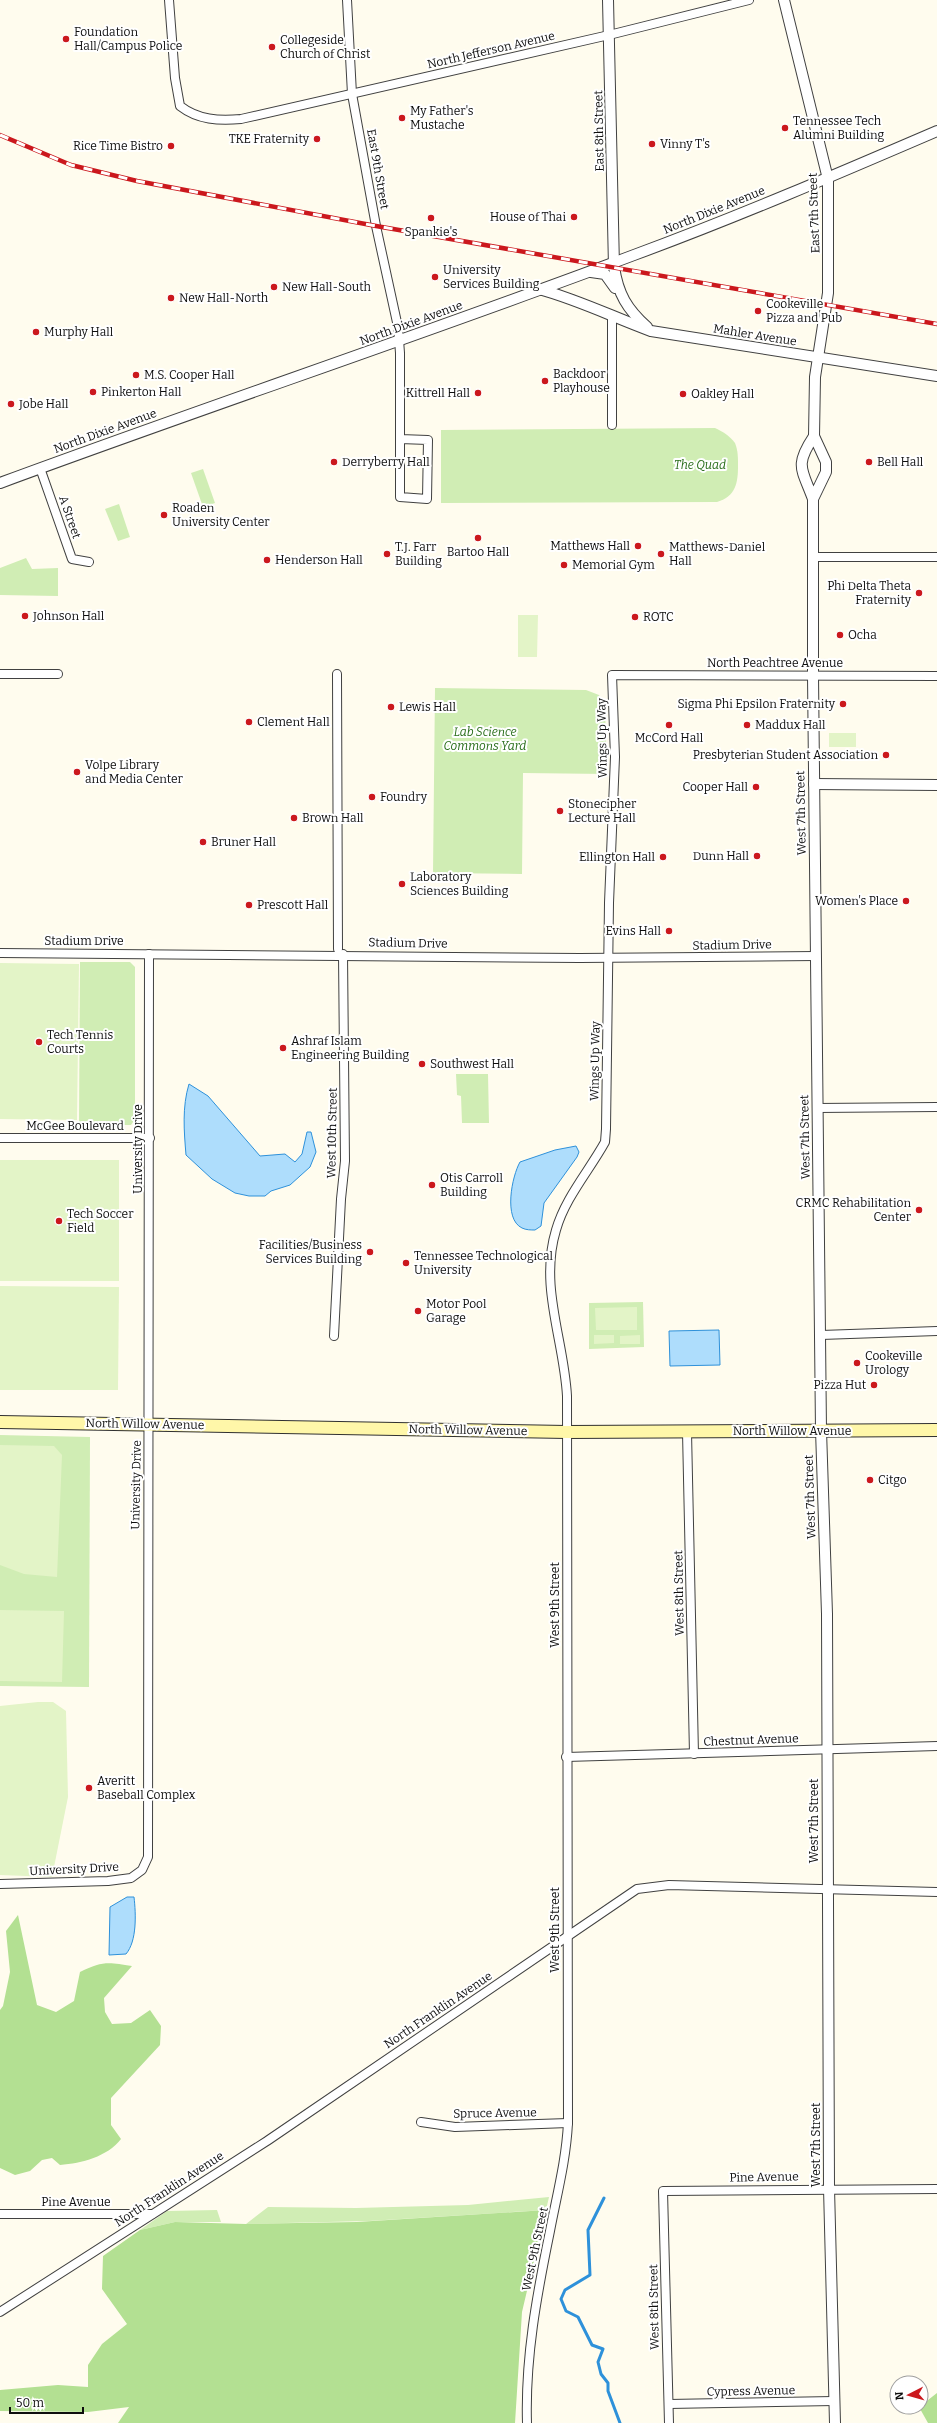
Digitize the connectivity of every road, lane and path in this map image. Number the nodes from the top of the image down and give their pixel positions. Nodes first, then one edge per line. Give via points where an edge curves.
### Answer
1 (169, 0) edge
2 (347, 0) edge
3 (608, 0) edge
4 (749, 0) edge
5 (784, 0) edge
6 (609, 35) junction
7 (352, 94) junction
8 (937, 131) edge
9 (828, 179) junction
10 (615, 262) junction
11 (583, 273) junction
12 (539, 289) junction
13 (623, 302) junction
14 (612, 316) junction
15 (651, 331) junction
16 (399, 341) junction
17 (817, 358) junction
18 (937, 376) edge
19 (612, 425) dead end
20 (814, 436) junction
21 (400, 439) junction
22 (40, 468) junction
23 (0, 483) edge
24 (813, 499) junction
25 (812, 557) junction
26 (937, 557) edge
27 (89, 562) dead end
28 (0, 674) edge
29 (58, 674) dead end
30 (337, 674) dead end
31 (612, 675) joint
32 (813, 676) junction
33 (937, 676) edge
34 (814, 784) junction
35 (937, 785) edge
36 (341, 952) junction
37 (0, 953) edge
38 (150, 954) junction
39 (816, 956) junction
40 (608, 958) junction
41 (937, 1106) edge
42 (817, 1108) junction
43 (0, 1138) edge
44 (150, 1138) junction
45 (937, 1331) edge
46 (821, 1335) junction
47 (334, 1336) dead end
48 (0, 1422) edge
49 (149, 1424) junction
50 (821, 1430) junction
51 (937, 1430) edge
52 (567, 1432) junction
53 (687, 1432) junction
54 (937, 1746) edge
55 (826, 1749) junction
56 (694, 1754) junction
57 (566, 1757) junction
58 (0, 1884) edge
59 (827, 1888) junction
60 (937, 1892) edge
61 (567, 1936) junction
62 (422, 2122) dead end
63 (568, 2123) junction
64 (829, 2188) junction
65 (937, 2189) edge
66 (663, 2191) joint
67 (0, 2214) edge
68 (152, 2214) junction
69 (0, 2312) edge
70 (834, 2401) junction
71 (669, 2404) junction
72 (528, 2423) edge
73 (669, 2423) edge
74 (835, 2423) edge

1 - 7 street, North Jefferson Avenue via 175,78 180,106 192,115 214,120 238,119
2 - 7 street, East 9th Street
3 - 6 street, East 8th Street
4 - 6 street, North Jefferson Avenue
5 - 9 street, East 7th Street
6 - 7 street, North Jefferson Avenue
6 - 10 street, East 8th Street
7 - 16 street, East 9th Street
8 - 9 street, North Dixie Avenue
9 - 10 street, North Dixie Avenue
9 - 17 street, East 7th Street via 828,293
10 - 11 street, North Dixie Avenue
10 - 13 street via 617,285
11 - 12 street, North Dixie Avenue
11 - 13 street via 605,274
12 - 14 street, Mahler Avenue via 576,300
12 - 16 street, North Dixie Avenue
13 - 15 street
14 - 15 street, Mahler Avenue
14 - 19 street
15 - 17 street, Mahler Avenue
16 - 21 street, East 9th Street
16 - 22 street, North Dixie Avenue
17 - 18 street, Mahler Avenue
17 - 20 street, West 7th Street
20 - 24 street, West 7th Street via 801,463
20 - 24 street, West 7th Street via 824,453 826,472
21 - 21 street, East 9th Street via 400,499 427,499 428,440
22 - 23 street, North Dixie Avenue
22 - 27 street, A Street via 72,559
24 - 25 street, West 7th Street
25 - 26 street
25 - 32 street, West 7th Street
28 - 29 street
30 - 36 street, West 10th Street
31 - 32 street, North Peachtree Avenue
31 - 40 street, Wings Up Way via 615,757
32 - 33 street, North Peachtree Avenue
32 - 34 street, West 7th Street
34 - 35 street
34 - 39 street, West 7th Street
36 - 38 street, Stadium Drive
36 - 40 street, Stadium Drive
36 - 47 street, West 10th Street via 345,1161
37 - 38 street, Stadium Drive
38 - 44 street, University Drive
39 - 40 street, Stadium Drive
39 - 42 street, West 7th Street
40 - 52 street, Wings Up Way via 605,1142 565,1207 556,1229 550,1258 553,1312 566,1367
41 - 42 street
42 - 46 street, West 7th Street
43 - 44 street, McGee Boulevard
44 - 49 street, University Drive
45 - 46 street
46 - 50 street, West 7th Street
48 - 49 main road, North Willow Avenue
49 - 52 main road, North Willow Avenue
49 - 58 street, University Drive via 148,1857 142,1870 131,1878 92,1882
50 - 51 main road, North Willow Avenue
50 - 53 main road, North Willow Avenue
50 - 55 street, West 7th Street via 826,1614
52 - 53 main road, North Willow Avenue
52 - 57 street, West 9th Street
53 - 56 street, West 8th Street
54 - 55 street, Chestnut Avenue
55 - 56 street, Chestnut Avenue
55 - 59 street, West 7th Street
56 - 57 street, Chestnut Avenue
57 - 61 street, West 9th Street
59 - 60 street, North Franklin Avenue
59 - 61 street, North Franklin Avenue via 669,1885 637,1889
59 - 64 street, West 7th Street
61 - 63 street, West 9th Street
61 - 68 street, North Franklin Avenue via 274,2137
62 - 63 street, Spruce Avenue via 455,2127
63 - 72 street, West 9th Street via 562,2180 532,2326 526,2385
64 - 65 street, Pine Avenue
64 - 66 street, Pine Avenue
64 - 70 street, West 7th Street
66 - 71 street, West 8th Street
67 - 68 street, Pine Avenue
68 - 69 street, North Franklin Avenue
70 - 71 street, Cypress Avenue
70 - 74 street, West 7th Street
71 - 73 street, West 8th Street

